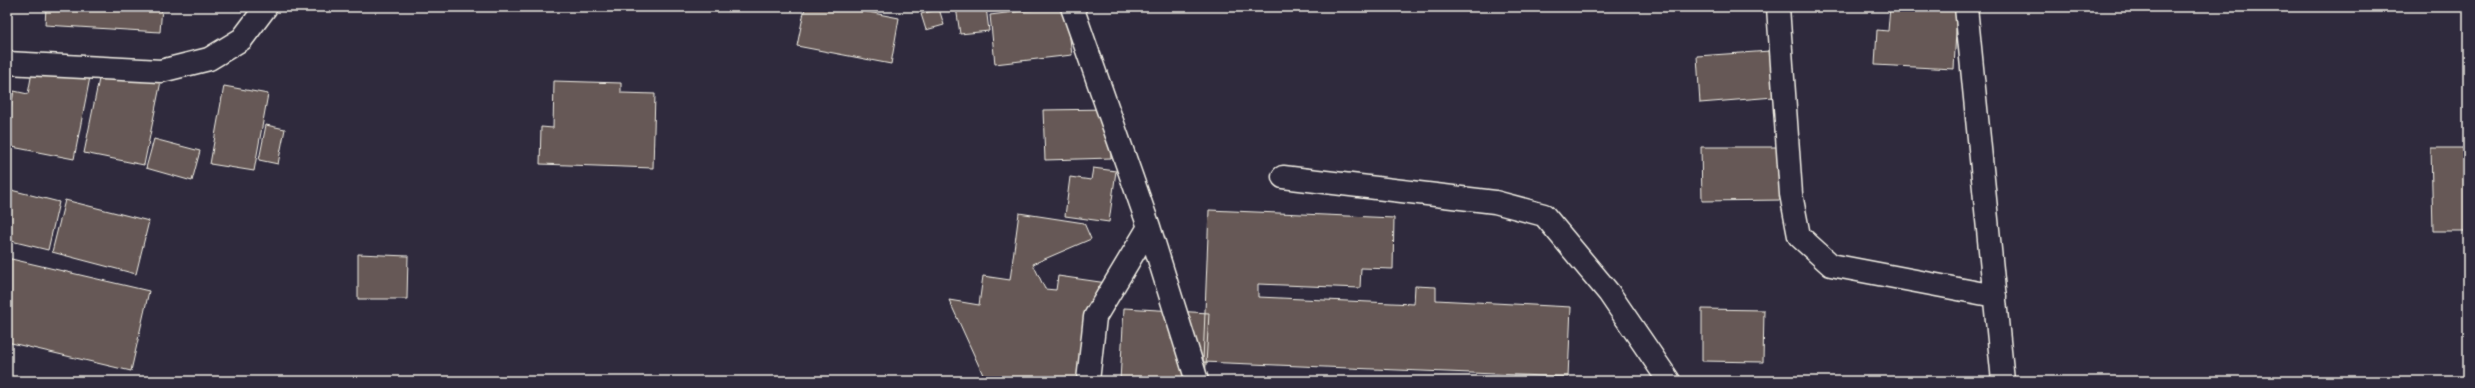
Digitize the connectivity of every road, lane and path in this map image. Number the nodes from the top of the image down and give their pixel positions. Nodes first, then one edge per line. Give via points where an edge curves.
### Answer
1 (266, 7) edge
2 (1072, 7) edge
3 (1778, 7) edge
4 (1966, 7) edge
5 (7, 63) edge
6 (1283, 177) dead end
7 (1149, 227) junction
8 (1995, 296) junction
9 (1088, 381) edge
10 (1197, 381) edge
11 (1669, 381) edge
12 (2003, 381) edge

1 - 5 street via 242,39 209,59 161,71
2 - 7 street
3 - 8 street via 1791,194 1799,236 1831,265
4 - 8 street
6 - 11 street via 1495,202 1544,215 1609,293
7 - 9 street via 1095,317
7 - 10 street
8 - 12 street

